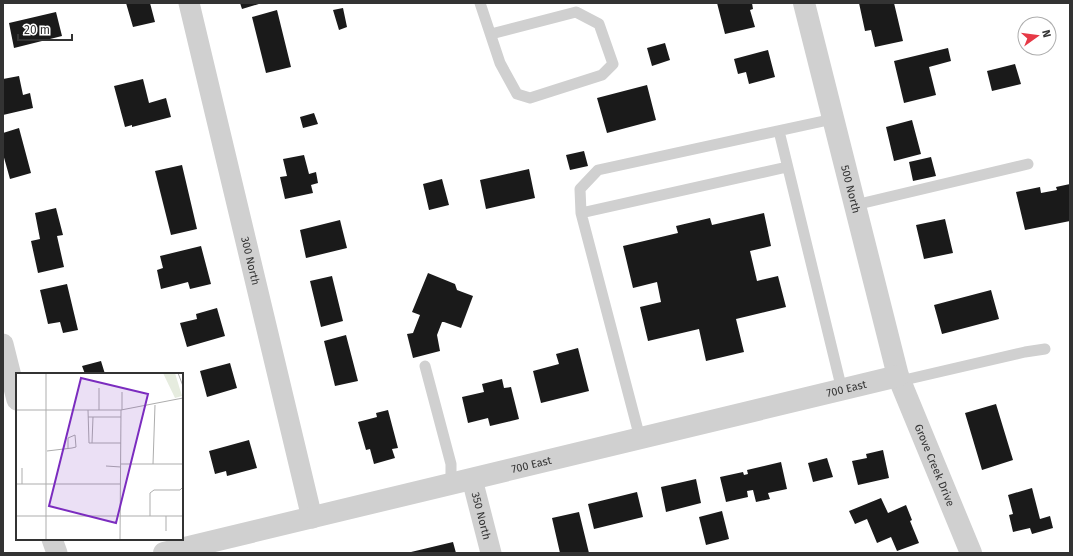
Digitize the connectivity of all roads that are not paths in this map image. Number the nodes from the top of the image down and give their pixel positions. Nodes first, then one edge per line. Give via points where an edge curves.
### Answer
1 (189, 3) edge
2 (480, 3) edge
3 (804, 3) edge
4 (491, 34) junction
5 (833, 119) junction
6 (779, 131) junction
7 (1028, 164) dead end
8 (787, 167) junction
9 (855, 205) junction
10 (581, 213) junction
11 (3, 344) edge
12 (1045, 349) dead end
13 (425, 366) dead end
14 (899, 378) junction
15 (842, 390) junction
16 (16, 396) edge
17 (640, 438) junction
18 (472, 479) junction
19 (451, 484) junction
20 (312, 518) junction
21 (52, 540) edge
22 (57, 553) edge
23 (164, 553) edge
24 (491, 553) edge
25 (971, 553) edge

1 - 20 street, 300 North
2 - 4 lane
3 - 5 street, 500 North
4 - 4 lane via 500,63 517,94 530,98 602,75 614,64 599,24 576,12
5 - 6 lane
5 - 9 street, 500 North
6 - 8 lane
6 - 10 lane via 598,170 580,189
7 - 9 lane
8 - 10 lane
8 - 15 lane
9 - 14 street, 500 North
10 - 17 lane
11 - 16 street
12 - 14 lane
13 - 19 lane via 451,464
14 - 15 street, 700 East
14 - 25 street, Grove Creek Drive
15 - 17 street, 700 East
17 - 18 street, 700 East
18 - 19 street, 700 East
18 - 24 street, 350 North
19 - 20 street, 700 East
20 - 23 street, 700 East
21 - 22 street

